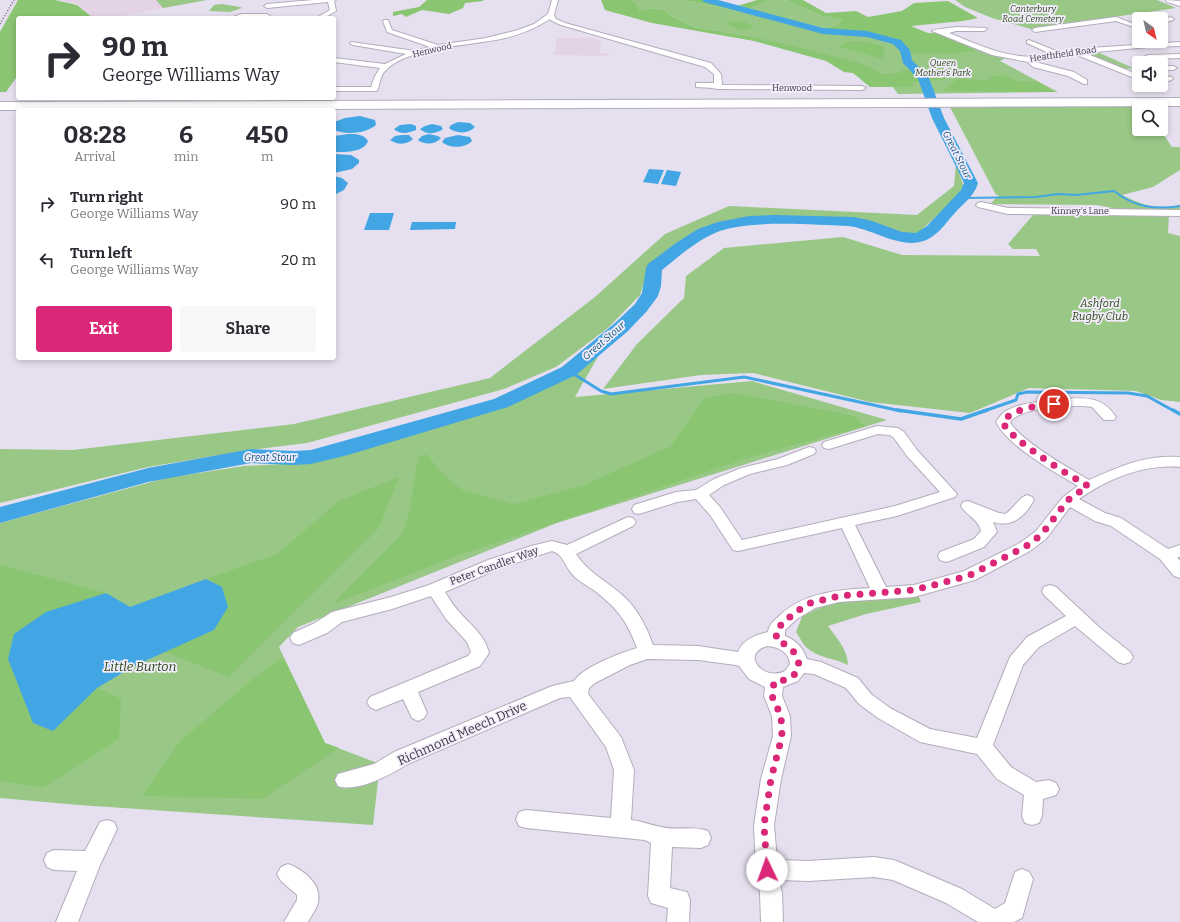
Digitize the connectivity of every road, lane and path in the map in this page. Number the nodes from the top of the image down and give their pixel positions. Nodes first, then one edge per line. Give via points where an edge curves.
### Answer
1 (332, 0) edge
2 (555, 0) edge
3 (1170, 0) edge
4 (291, 4) junction
5 (1180, 4) edge
6 (267, 6) dead end
7 (294, 10) dead end
8 (551, 15) junction
9 (241, 16) edge
10 (266, 16) dead end
11 (323, 16) edge
12 (1168, 20) edge
13 (386, 22) dead end
14 (542, 22) junction
15 (1179, 22) edge
16 (562, 24) junction
17 (1132, 25) edge
18 (984, 29) dead end
19 (1035, 30) dead end
20 (935, 31) dead end
21 (942, 32) junction
22 (1029, 42) dead end
23 (353, 43) dead end
24 (1168, 43) edge
25 (1180, 44) edge
26 (1130, 46) joint
27 (436, 47) junction
28 (1077, 52) junction
29 (414, 53) junction
30 (1058, 55) junction
31 (1146, 56) edge
32 (1168, 56) edge
33 (1180, 56) edge
34 (336, 60) edge
35 (1030, 60) junction
36 (388, 66) junction
37 (1168, 68) edge
38 (1173, 68) dead end
39 (1132, 75) edge
40 (858, 82) dead end
41 (1084, 82) dead end
42 (700, 85) dead end
43 (718, 85) junction
44 (336, 89) edge
45 (1180, 95) edge
46 (336, 97) edge
47 (0, 98) edge
48 (16, 98) edge
49 (909, 101) junction
50 (967, 101) junction
51 (1180, 102) edge
52 (0, 106) edge
53 (981, 205) dead end
54 (1180, 213) edge
55 (1109, 417) dead end
56 (829, 445) dead end
57 (809, 451) dead end
58 (1180, 462) edge
59 (1088, 486) junction
60 (700, 494) junction
61 (950, 494) junction
62 (1027, 500) dead end
63 (1068, 500) junction
64 (968, 506) junction
65 (639, 508) dead end
66 (628, 522) dead end
67 (846, 522) junction
68 (566, 552) junction
69 (1173, 553) edge
70 (946, 556) dead end
71 (1180, 572) edge
72 (434, 589) junction
73 (1050, 591) dead end
74 (881, 594) junction
75 (1077, 617) junction
76 (299, 638) dead end
77 (776, 640) junction
78 (647, 652) junction
79 (1124, 657) dead end
80 (745, 660) junction
81 (799, 666) junction
82 (774, 682) junction
83 (579, 688) junction
84 (408, 689) junction
85 (376, 702) dead end
86 (418, 713) dead end
87 (983, 746) junction
88 (345, 780) dead end
89 (1032, 816) dead end
90 (526, 819) dead end
91 (107, 829) dead end
92 (620, 829) junction
93 (662, 836) junction
94 (701, 838) dead end
95 (54, 860) dead end
96 (91, 861) junction
97 (767, 870) junction
98 (288, 874) dead end
99 (1022, 879) dead end
100 (67, 922) edge
101 (295, 922) edge
102 (678, 922) edge
103 (772, 922) edge
104 (993, 922) edge

1 - 4 street
1 - 11 street via 334,11
2 - 8 street
3 - 5 main road
4 - 6 street
4 - 7 street
8 - 14 street, Henwood
8 - 16 street
9 - 10 street
12 - 15 street
13 - 27 street via 390,31
14 - 16 street
14 - 27 street, Henwood via 513,34
16 - 43 street via 708,65 719,76
17 - 19 street via 1116,19
18 - 21 street
20 - 21 street
21 - 35 street, Heathfield Road via 994,54
22 - 30 street
23 - 29 street
24 - 25 street, Heathfield Road
26 - 28 street, Heathfield Road
26 - 31 street
27 - 29 street, Henwood
28 - 30 street, Heathfield Road
28 - 39 street
29 - 36 street, Henwood
30 - 35 street, Heathfield Road
32 - 33 street
34 - 36 street
35 - 41 street via 1052,71 1071,74
36 - 44 street, Henwood via 377,77 374,88
37 - 38 street
40 - 43 street, Henwood via 862,88 717,87
42 - 43 street, Henwood
45 - 50 highway
46 - 49 highway
47 - 48 highway
49 - 50 highway
49 - 52 highway
50 - 51 highway
53 - 54 street, Kinney's Lane via 1008,211
55 - 59 street via 1096,404 1077,402 1042,404 1027,408 1013,413 1003,422 1034,452
56 - 61 street via 877,430 893,431
57 - 60 street via 782,462 746,471 719,482
58 - 59 street via 1160,461 1136,465
59 - 63 street
60 - 65 street via 676,497
60 - 67 street via 738,546
61 - 64 street
61 - 67 street via 897,511
62 - 64 street via 1020,512 1003,520
63 - 69 street
63 - 74 street via 1041,535 1025,547 988,567 945,583
64 - 70 street via 987,524 989,532 979,543
66 - 68 street
67 - 74 street
68 - 72 street, Peter Candler Way via 552,546 494,564
68 - 78 street via 578,570 627,610
69 - 71 street
72 - 76 street, Peter Candler Way via 387,605 338,617
72 - 84 street, Peter Candler Way via 453,616 473,636 480,653 474,661
73 - 75 street
74 - 77 street via 839,596 810,603 777,628
75 - 79 street
75 - 87 street via 1033,642 1016,662
77 - 80 street via 767,639 753,643
77 - 81 street via 790,647 799,659
78 - 80 street via 690,652
78 - 83 street via 593,676 584,681
80 - 82 street via 752,672 766,681
81 - 82 street via 791,678
81 - 87 street via 815,667 852,683 865,699 884,713 927,736
82 - 97 street via 772,696 781,716 782,736 771,779 764,825
83 - 88 street, Richmond Meech Drive via 558,691 401,758 378,772
83 - 92 street via 579,696 614,743 624,770
84 - 85 street, Peter Candler Way
84 - 86 street
87 - 89 street via 1004,773 1041,790
90 - 92 street
91 - 96 street
92 - 93 street via 646,831
93 - 94 street
93 - 102 street via 659,896 679,900
95 - 96 street
96 - 100 street
97 - 103 street
97 - 104 street via 808,871 874,867 894,870 973,906
98 - 101 street via 308,892 307,903
99 - 104 street via 1014,910

